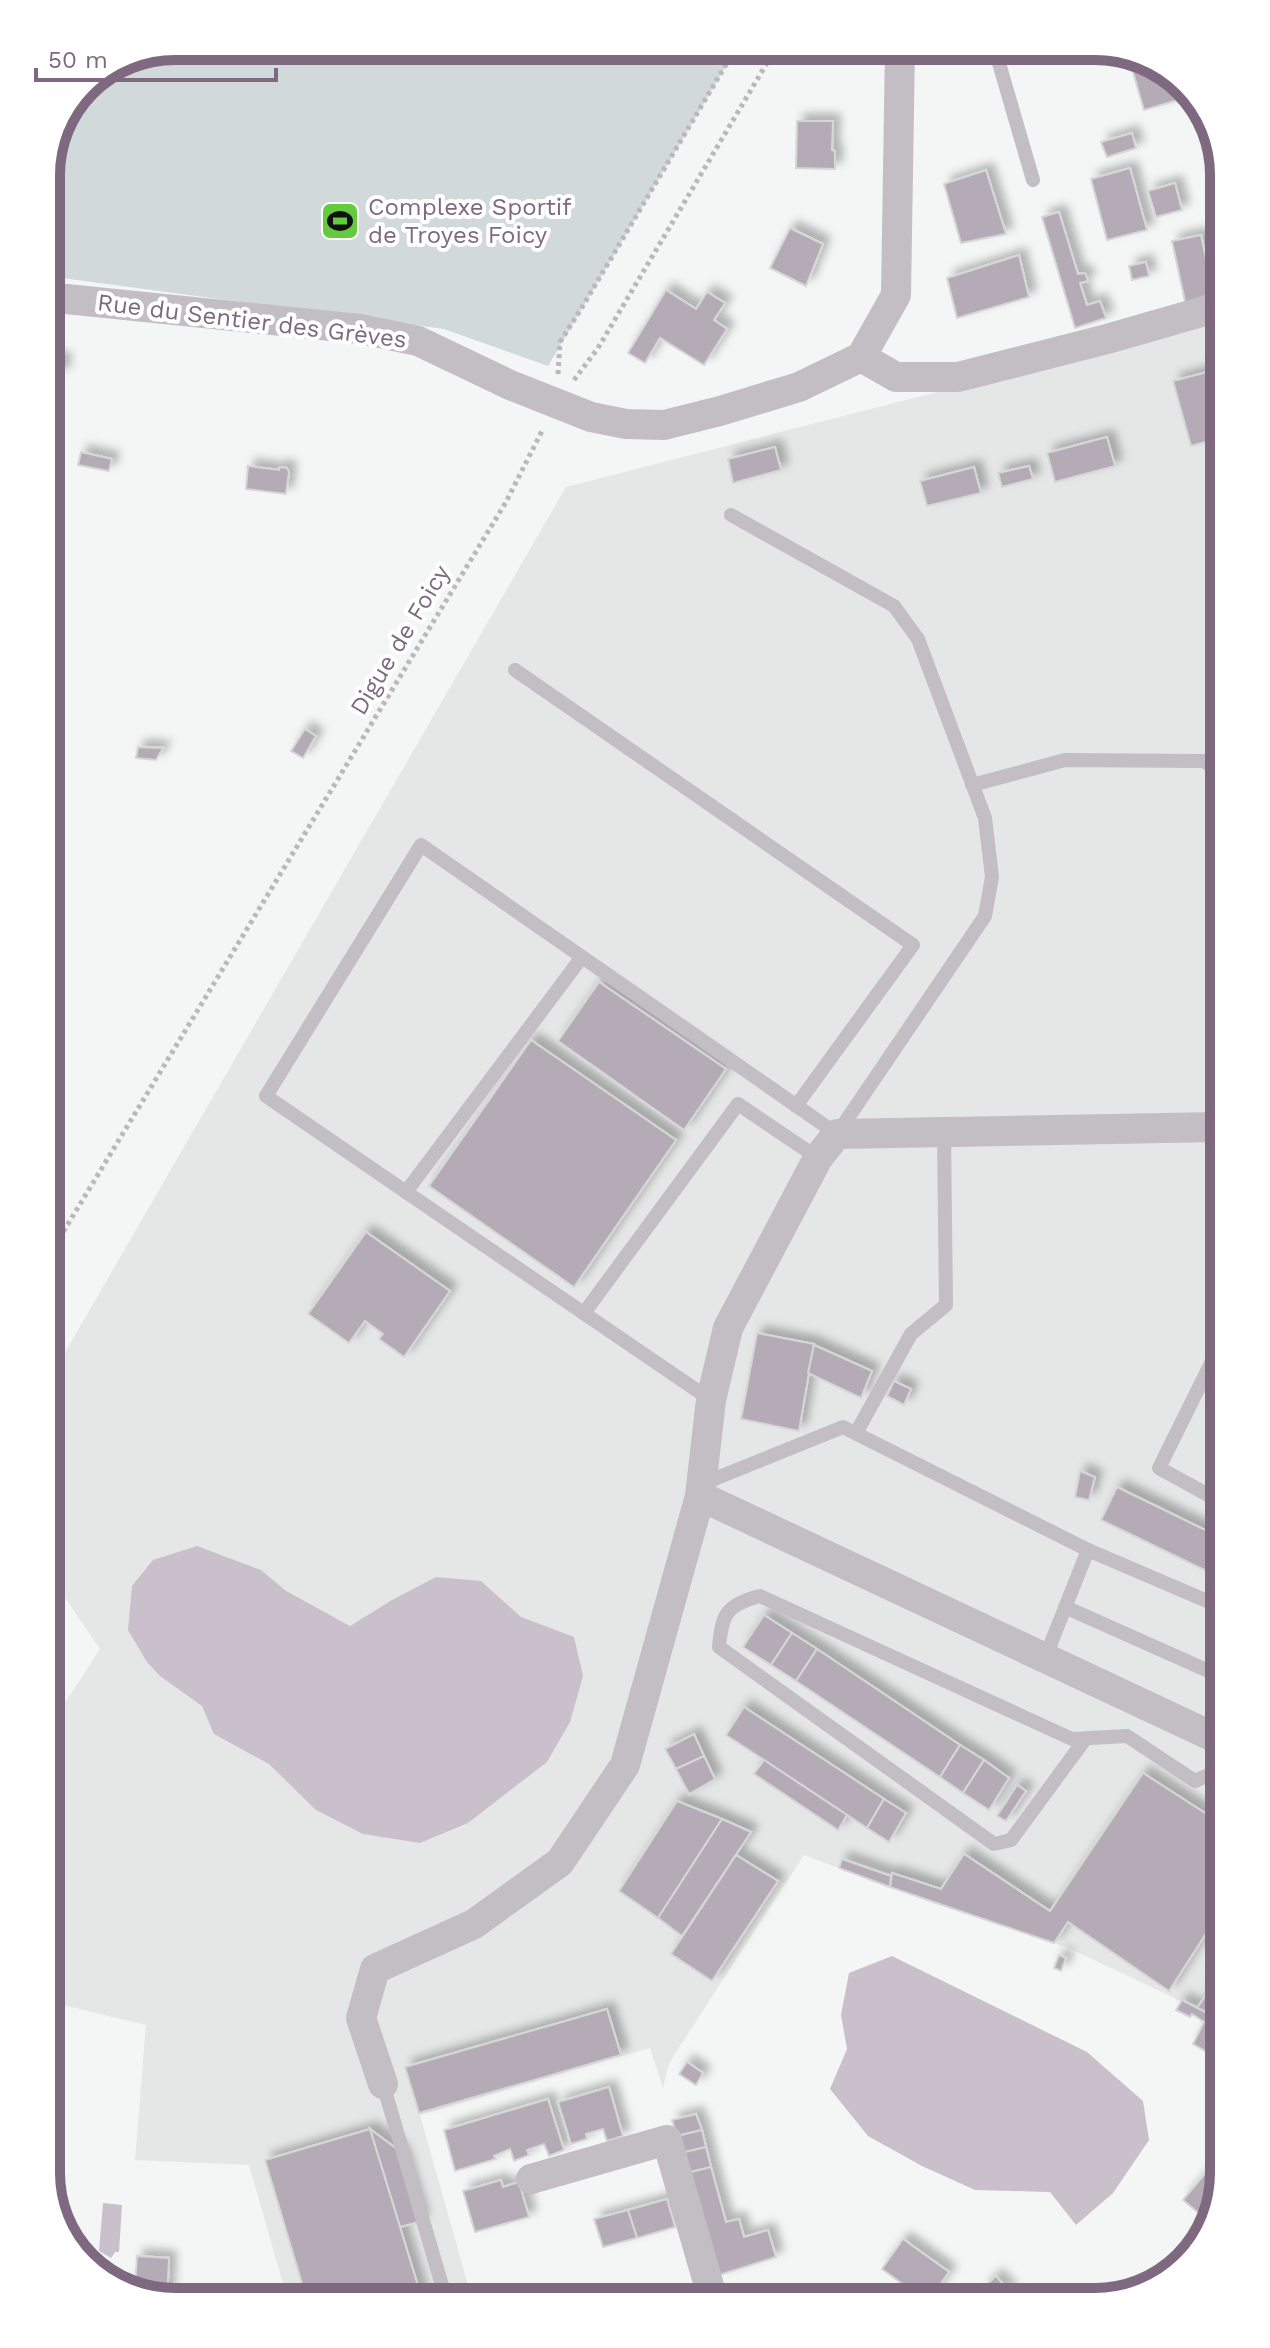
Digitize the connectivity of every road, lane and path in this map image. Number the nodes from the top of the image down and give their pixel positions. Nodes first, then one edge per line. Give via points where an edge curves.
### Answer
1 (283, 60) edge
2 (729, 60) edge
3 (769, 60) edge
4 (900, 60) edge
5 (998, 60) edge
6 (285, 64) dead end
7 (1033, 180) dead end
8 (60, 298) edge
9 (1210, 309) edge
10 (861, 357) junction
11 (556, 403) junction
12 (731, 515) dead end
13 (515, 670) dead end
14 (1210, 764) edge
15 (972, 785) junction
16 (582, 957) junction
17 (796, 1106) junction
18 (1210, 1124) edge
19 (944, 1132) junction
20 (837, 1134) junction
21 (818, 1158) junction
22 (406, 1192) junction
23 (60, 1237) edge
24 (584, 1313) junction
25 (1210, 1365) edge
26 (711, 1400) junction
27 (856, 1433) junction
28 (701, 1490) junction
29 (1210, 1496) edge
30 (1088, 1550) junction
31 (1210, 1602) edge
32 (1065, 1607) junction
33 (1045, 1658) junction
34 (1210, 1672) edge
35 (1210, 1735) edge
36 (1086, 1738) junction
37 (1210, 1774) edge
38 (383, 2084) joint
39 (531, 2179) dead end
40 (443, 2288) edge
41 (710, 2288) edge

1 - 6 path
2 - 11 path via 560,342
3 - 11 path, Digue de Foicy via 598,348
4 - 10 street via 896,295
5 - 7 lane
8 - 11 street, Rue du Sentier des Grèves via 360,329 418,341
9 - 10 street via 958,377 896,377
10 - 11 street, Rue du Sentier des Grèves via 799,387 664,425 591,417
11 - 23 path, Digue de Foicy via 498,516
12 - 15 lane via 894,606 918,639
13 - 17 lane via 913,945
14 - 15 lane via 1065,760
15 - 20 lane via 985,818 992,877 985,916
16 - 17 lane
16 - 22 lane
16 - 22 lane via 421,845 266,1096
17 - 20 lane
18 - 19 street
19 - 20 street
19 - 27 lane via 946,1305 911,1334
20 - 21 street
21 - 24 lane via 738,1104
21 - 26 street via 728,1328
22 - 24 lane
24 - 26 lane
25 - 29 lane via 1159,1468
26 - 28 street
27 - 28 lane via 843,1427
27 - 30 lane
28 - 33 street
28 - 38 street via 625,1765 560,1862 474,1924 375,1969 361,2018
30 - 31 lane
30 - 32 lane
32 - 33 lane
32 - 34 lane
33 - 35 street
36 - 36 lane via 1011,1840 994,1844 719,1647 722,1621 739,1602 760,1596 1072,1739
36 - 37 lane via 1127,1736 1195,1781
38 - 40 lane
39 - 41 street via 667,2140

